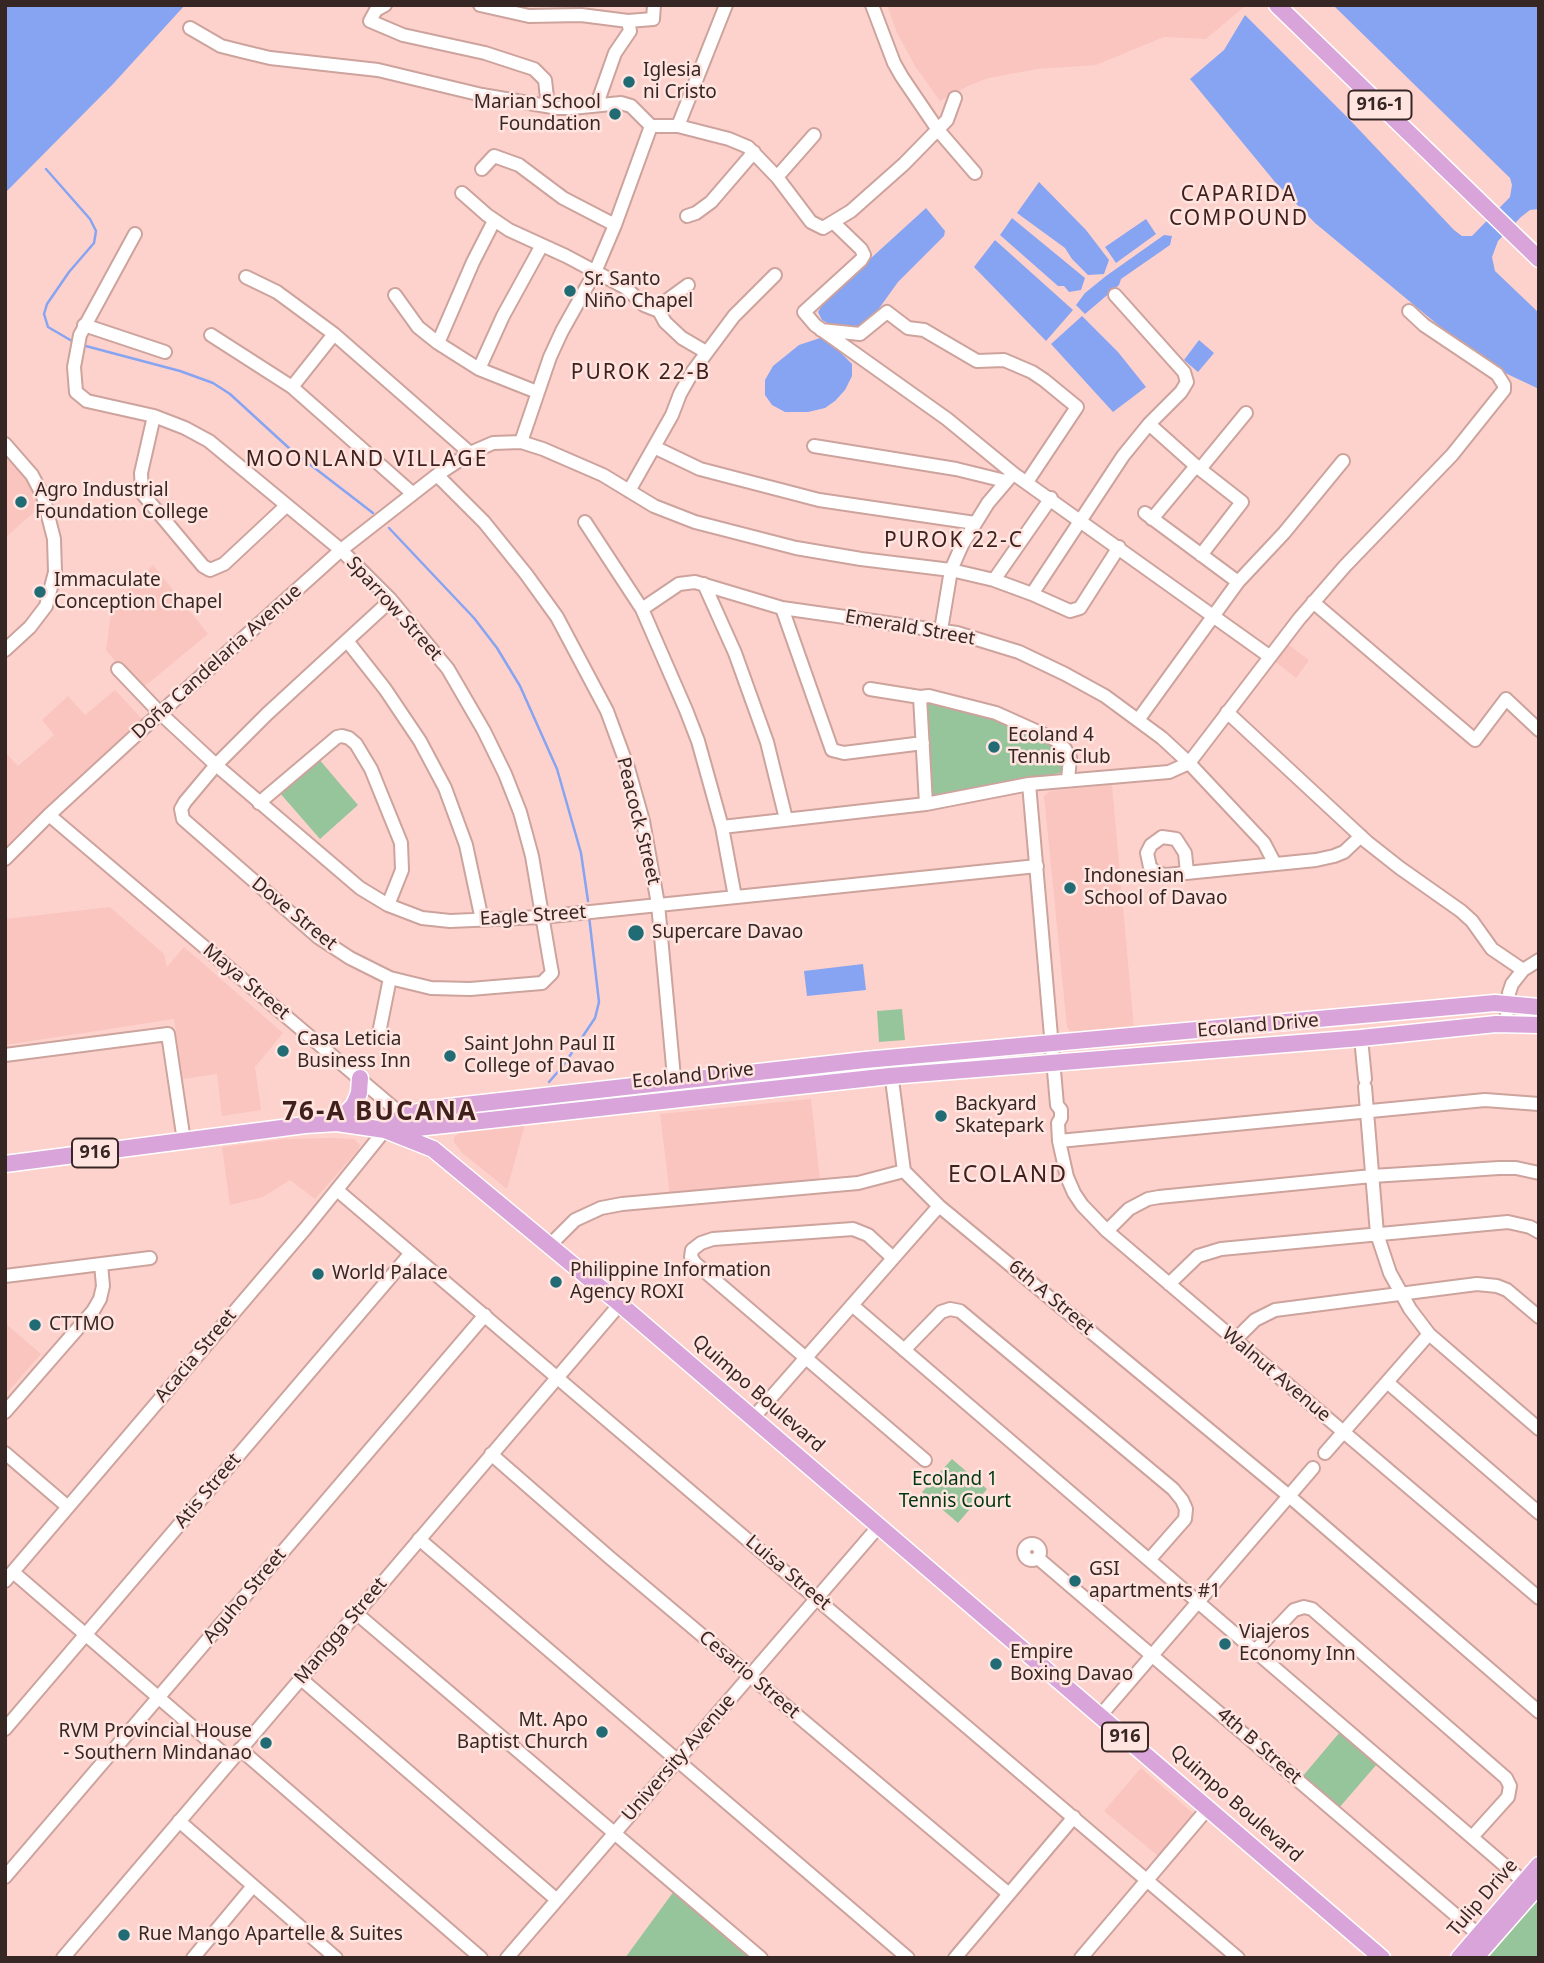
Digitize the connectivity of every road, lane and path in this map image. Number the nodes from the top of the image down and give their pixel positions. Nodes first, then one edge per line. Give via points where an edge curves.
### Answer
1 (385, 5) edge
2 (480, 5) edge
3 (654, 5) edge
4 (726, 5) edge
5 (872, 5) edge
6 (1277, 5) edge
7 (524, 10) edge
8 (628, 21) junction
9 (190, 28) dead end
10 (955, 98) dead end
11 (597, 104) junction
12 (548, 106) junction
13 (651, 126) junction
14 (678, 126) junction
15 (938, 130) junction
16 (814, 135) dead end
17 (754, 152) junction
18 (482, 169) dead end
19 (975, 173) dead end
20 (777, 177) junction
21 (462, 193) dead end
22 (687, 216) dead end
23 (494, 221) junction
24 (834, 223) junction
25 (615, 225) junction
26 (135, 234) dead end
27 (542, 245) junction
28 (1539, 259) edge
29 (595, 272) junction
30 (775, 275) dead end
31 (246, 277) dead end
32 (688, 285) dead end
33 (395, 295) dead end
34 (1115, 295) dead end
35 (655, 309) junction
36 (1409, 310) dead end
37 (84, 324) junction
38 (821, 330) junction
39 (334, 334) junction
40 (211, 335) dead end
41 (438, 343) junction
42 (165, 352) dead end
43 (706, 352) junction
44 (479, 369) junction
45 (292, 387) junction
46 (537, 392) junction
47 (1246, 414) dead end
48 (154, 416) junction
49 (1149, 424) junction
50 (521, 442) junction
51 (5, 444) edge
52 (814, 446) dead end
53 (654, 447) junction
54 (470, 453) junction
55 (1343, 461) dead end
56 (1198, 468) junction
57 (437, 475) junction
58 (1010, 477) junction
59 (1027, 482) junction
60 (629, 491) junction
61 (412, 493) junction
62 (1051, 498) junction
63 (286, 506) junction
64 (1080, 520) junction
65 (585, 522) dead end
66 (975, 523) junction
67 (1119, 547) junction
68 (341, 550) junction
69 (1201, 555) junction
70 (951, 570) junction
71 (994, 580) junction
72 (1238, 582) junction
73 (704, 584) junction
74 (1031, 594) junction
75 (391, 600) junction
76 (1313, 602) junction
77 (782, 608) junction
78 (642, 609) junction
79 (1213, 615) junction
80 (941, 631) junction
81 (348, 642) junction
82 (5, 650) edge
83 (1269, 656) junction
84 (118, 669) dead end
85 (870, 689) dead end
86 (920, 696) junction
87 (1227, 712) junction
88 (160, 713) junction
89 (1138, 719) junction
90 (1539, 730) edge
91 (923, 743) junction
92 (1189, 763) junction
93 (216, 765) junction
94 (1068, 780) junction
95 (1029, 784) junction
96 (259, 803) junction
97 (926, 804) junction
98 (49, 815) junction
99 (786, 819) junction
100 (722, 827) junction
101 (1361, 836) junction
102 (5, 859) edge
103 (1275, 864) junction
104 (1037, 866) junction
105 (1187, 872) dead end
106 (735, 897) junction
107 (658, 904) junction
108 (388, 905) junction
109 (542, 917) junction
110 (482, 920) junction
111 (1539, 960) edge
112 (1523, 970) junction
113 (390, 978) junction
114 (1508, 1003) junction
115 (1539, 1007) edge
116 (1506, 1023) junction
117 (1539, 1026) edge
118 (379, 1033) dead end
119 (1361, 1038) junction
120 (1054, 1043) junction
121 (5, 1055) edge
122 (889, 1058) junction
123 (1055, 1063) junction
124 (890, 1076) junction
125 (360, 1078) junction
126 (674, 1081) junction
127 (676, 1099) junction
128 (1539, 1104) edge
129 (1367, 1112) junction
130 (403, 1116) junction
131 (337, 1123) junction
132 (417, 1129) junction
133 (385, 1130) junction
134 (184, 1141) junction
135 (1059, 1141) junction
136 (440, 1153) junction
137 (5, 1164) edge
138 (904, 1171) junction
139 (1539, 1173) edge
140 (1372, 1176) junction
141 (337, 1190) junction
142 (939, 1206) junction
143 (1107, 1231) junction
144 (1539, 1233) edge
145 (1377, 1234) junction
146 (550, 1245) junction
147 (411, 1253) junction
148 (150, 1258) dead end
149 (893, 1258) junction
150 (101, 1264) junction
151 (5, 1276) edge
152 (1169, 1284) junction
153 (1401, 1292) junction
154 (620, 1304) junction
155 (852, 1305) junction
156 (485, 1315) junction
157 (1539, 1317) edge
158 (1429, 1334) junction
159 (1235, 1340) junction
160 (904, 1350) junction
161 (805, 1358) junction
162 (558, 1377) junction
163 (1387, 1382) junction
164 (5, 1412) edge
165 (753, 1418) junction
166 (1539, 1429) edge
167 (1344, 1432) junction
168 (1325, 1453) dead end
169 (5, 1454) edge
170 (491, 1454) junction
171 (925, 1460) dead end
172 (1313, 1468) dead end
173 (1289, 1496) junction
174 (68, 1507) junction
175 (1539, 1513) edge
176 (879, 1526) junction
177 (419, 1539) junction
178 (1039, 1559) dead end
179 (1149, 1560) junction
180 (9, 1577) edge
181 (817, 1597) junction
182 (1539, 1598) edge
183 (1198, 1602) junction
184 (356, 1613) junction
185 (85, 1635) junction
186 (1255, 1651) junction
187 (1152, 1655) junction
188 (750, 1675) junction
189 (300, 1678) junction
190 (158, 1697) junction
191 (1539, 1712) edge
192 (1100, 1716) junction
193 (5, 1729) edge
194 (240, 1749) junction
195 (231, 1760) junction
196 (677, 1760) junction
197 (1209, 1808) junction
198 (1074, 1817) junction
199 (179, 1821) junction
200 (615, 1832) junction
201 (1472, 1837) junction
202 (1539, 1865) edge
203 (5, 1877) edge
204 (1147, 1879) junction
205 (1531, 1883) edge
206 (253, 1886) junction
207 (1009, 1894) junction
208 (556, 1900) junction
209 (1479, 1935) junction
210 (63, 1958) edge
211 (193, 1958) edge
212 (335, 1958) edge
213 (481, 1958) edge
214 (507, 1958) edge
215 (761, 1958) edge
216 (908, 1958) edge
217 (955, 1958) edge
218 (1081, 1958) edge
219 (1238, 1958) edge
220 (1382, 1958) edge
221 (1459, 1958) edge
222 (1475, 1958) edge

1 - 12 street via 370,21 403,35 534,69 545,80
2 - 7 street
3 - 8 street via 653,19
4 - 14 street
5 - 15 street via 894,63
6 - 28 main road, 916-1
7 - 8 street
8 - 11 street via 630,31 615,53
9 - 12 street via 221,46 270,58 378,70
10 - 15 street via 951,113
11 - 12 street
11 - 13 street via 631,106
13 - 14 street
13 - 25 street
14 - 17 street via 729,139
15 - 19 street
15 - 24 street
16 - 20 street
17 - 20 street
17 - 22 street via 711,202
18 - 25 street via 494,156 519,165 579,207
20 - 24 street via 811,222 819,228
21 - 23 street
23 - 27 street
23 - 41 street
24 - 38 street via 864,255 804,312
25 - 29 street
26 - 37 street
27 - 29 street
27 - 44 street
29 - 35 street
29 - 46 street via 562,331
30 - 43 street
31 - 39 street via 277,292
32 - 35 street
33 - 41 street via 418,327
34 - 49 street via 1186,377 1185,387
35 - 43 street via 682,338
36 - 76 street via 1497,374 1504,385 1501,395 1435,474
37 - 42 street
37 - 48 street, Sparrow Street via 74,367 78,395
38 - 58 street via 947,419
38 - 59 street via 860,334 887,312 908,328 924,330 976,361 1004,360 1044,380 1077,407
39 - 45 street
39 - 54 street
40 - 45 street
41 - 44 street
43 - 53 street
44 - 46 street
45 - 61 street
46 - 50 street
47 - 56 street
48 - 63 street, Sparrow Street via 209,442
48 - 63 street via 141,473 142,493 203,566 210,570 224,564
49 - 56 street
49 - 64 street
50 - 54 street, Doña Candelaria Avenue via 493,443
50 - 60 street via 603,475
51 - 82 street via 32,475 43,496 54,539 55,572 46,606
52 - 58 street
53 - 60 street
53 - 66 street via 700,469 796,495
54 - 57 street, Doña Candelaria Avenue
55 - 72 street
56 - 69 street via 1242,502
56 - 69 street via 1149,516
57 - 61 street, Doña Candelaria Avenue
57 - 107 street, Peacock Street via 484,522 526,574 557,617 607,710 643,821
58 - 59 street
58 - 66 street
59 - 62 street
60 - 70 street via 695,522 796,548
61 - 68 street, Doña Candelaria Avenue
62 - 64 street
62 - 71 street
63 - 68 street, Sparrow Street
64 - 67 street
64 - 74 street
65 - 78 street
66 - 70 street
67 - 74 street via 1076,611
67 - 79 street
68 - 75 street, Sparrow Street
68 - 88 street, Doña Candelaria Avenue
69 - 72 street
70 - 71 street
70 - 80 street
71 - 74 street
72 - 79 street
73 - 77 street, Emerald Street
73 - 78 street, Emerald Street via 679,584
73 - 99 street via 767,742
75 - 81 street
75 - 109 street, Sparrow Street via 448,669 505,774 520,812
76 - 83 street
76 - 90 street via 1475,740 1506,699
77 - 80 street, Emerald Street
77 - 91 street via 832,750 844,753
78 - 100 street via 698,741
79 - 83 street
79 - 89 street
80 - 89 street, Emerald Street via 996,644 1042,662
81 - 93 street
81 - 110 street via 386,689 445,788 466,845
83 - 87 street
84 - 88 street, Eagle Street
85 - 86 street
86 - 91 street
86 - 94 street via 996,713 1056,740 1070,758
87 - 92 street
87 - 101 street
88 - 93 street, Eagle Street
88 - 98 street, Doña Candelaria Avenue
89 - 92 street, Emerald Street
91 - 97 street
92 - 94 street via 1169,772
92 - 103 street, Emerald Street via 1264,843
93 - 96 street, Eagle Street
93 - 113 street, Dove Street via 181,809 186,824 318,937
94 - 95 street
95 - 97 street
95 - 104 street, Walnut Avenue
96 - 108 street, Eagle Street via 360,888
96 - 108 street via 337,737 349,738 371,769 401,843 402,870
97 - 99 street
98 - 102 street, Doña Candelaria Avenue
98 - 125 street, Maya Street
99 - 100 street
100 - 106 street
101 - 103 street via 1334,856
101 - 112 street via 1453,905 1472,921 1492,949
103 - 105 street
104 - 106 street, Eagle Street
104 - 120 street, Walnut Avenue
106 - 107 street, Eagle Street
107 - 109 street, Eagle Street
107 - 126 street, Peacock Street
108 - 110 street, Eagle Street via 422,918
109 - 110 street, Eagle Street
109 - 113 street, Dove Street via 552,973 542,983 431,988
111 - 112 street
112 - 114 street via 1512,984
113 - 118 street
114 - 115 main road, Ecoland Drive
114 - 116 street
114 - 120 main road, Ecoland Drive
116 - 117 main road, Ecoland Drive
116 - 119 main road, Ecoland Drive
119 - 123 main road, Ecoland Drive
119 - 129 street
120 - 122 main road, Ecoland Drive
120 - 123 street, Walnut Avenue
121 - 134 street via 168,1034
122 - 124 street
122 - 126 main road, Ecoland Drive
123 - 124 main road, Ecoland Drive
123 - 135 street, Walnut Avenue via 1061,1110
124 - 127 main road, Ecoland Drive
124 - 138 street
125 - 130 street, Maya Street
125 - 131 main road via 354,1105
126 - 127 street, Peacock Street
126 - 130 main road, Ecoland Drive via 437,1108
127 - 132 main road, Ecoland Drive
128 - 129 street via 1485,1100
129 - 135 street
129 - 140 street
130 - 132 street, Maya Street
130 - 133 main road, Ecoland Drive
131 - 133 main road, Quimpo Boulevard / 916
131 - 134 main road, Quimpo Boulevard / 916
132 - 133 main road, Ecoland Drive
132 - 136 street, Maya Street
133 - 136 main road, Quimpo Boulevard / 916
133 - 141 street, Acacia Street
134 - 137 main road, Quimpo Boulevard / 916
135 - 143 street, Walnut Avenue via 1074,1193
136 - 146 main road, Quimpo Boulevard / 916
138 - 142 street, 6th A Street
138 - 146 street via 858,1183 601,1209 575,1220
139 - 140 street via 1499,1168
140 - 143 street via 1148,1199 1129,1209
140 - 145 street
141 - 147 street, Luisa Street
141 - 174 street, Acacia Street
142 - 149 street
142 - 173 street, 6th A Street
143 - 152 street, Walnut Avenue
144 - 145 street via 1508,1222
145 - 152 street via 1208,1251
145 - 153 street
146 - 154 main road, Quimpo Boulevard / 916
147 - 156 street, Luisa Street
147 - 185 street, Atis Street
148 - 150 street
149 - 155 street
149 - 161 street via 868,1235 853,1229 713,1240 692,1250 695,1263
150 - 151 street
150 - 164 street via 103,1286 93,1311
152 - 159 street, Walnut Avenue
153 - 157 street via 1487,1284 1507,1290
153 - 158 street
153 - 159 street via 1275,1310 1255,1320
154 - 162 street, Mangga Street
154 - 165 main road, Quimpo Boulevard / 916
155 - 160 street
155 - 161 street
156 - 162 street, Luisa Street
156 - 190 street, Aguho Street
158 - 163 street
158 - 166 street
159 - 167 street, Walnut Avenue
160 - 179 street
160 - 179 street via 941,1312 960,1311 1173,1489 1186,1509 1185,1519
161 - 165 street
161 - 171 street
162 - 170 street, Mangga Street
162 - 181 street, Luisa Street
163 - 167 street
163 - 175 street
165 - 176 main road, Quimpo Boulevard / 916
167 - 168 street
167 - 182 street, Walnut Avenue
169 - 174 street
170 - 177 street, Mangga Street
170 - 188 street, Cesario Street
172 - 173 street
173 - 183 street
173 - 191 street, 6th A Street
174 - 180 street, Acacia Street
176 - 181 street, University Avenue
176 - 192 main road, Quimpo Boulevard / 916
177 - 184 street, Mangga Street
177 - 196 street
178 - 187 street, 4th B Street
179 - 183 street
180 - 185 street
181 - 188 street, University Avenue
181 - 198 street, Luisa Street
183 - 186 street
183 - 187 street
184 - 189 street, Mangga Street
184 - 200 street
185 - 190 street
185 - 193 street, Atis Street
186 - 201 street
186 - 201 street via 1294,1611 1312,1609 1506,1778 1508,1797
187 - 192 street
187 - 209 street, 4th B Street
188 - 196 street, University Avenue
188 - 207 street, Cesario Street
189 - 194 street, Mangga Street
189 - 208 street
190 - 195 street
190 - 203 street, Aguho Street
192 - 197 main road, Quimpo Boulevard / 916
194 - 195 street, Mangga Street
194 - 213 street
195 - 199 street, Mangga Street
196 - 200 street, University Avenue
196 - 216 street
197 - 204 street
197 - 220 main road, Quimpo Boulevard / 916
198 - 204 street, Luisa Street
198 - 207 street
199 - 206 street
199 - 210 street, Mangga Street
200 - 208 street, University Avenue
200 - 215 street
201 - 205 street
202 - 205 main road, Tulip Drive
204 - 218 street
204 - 219 street, Luisa Street
205 - 209 main road, Tulip Drive
205 - 222 main road, Tulip Drive
206 - 211 street
206 - 212 street
207 - 217 street
208 - 214 street, University Avenue
209 - 221 main road, Tulip Drive

